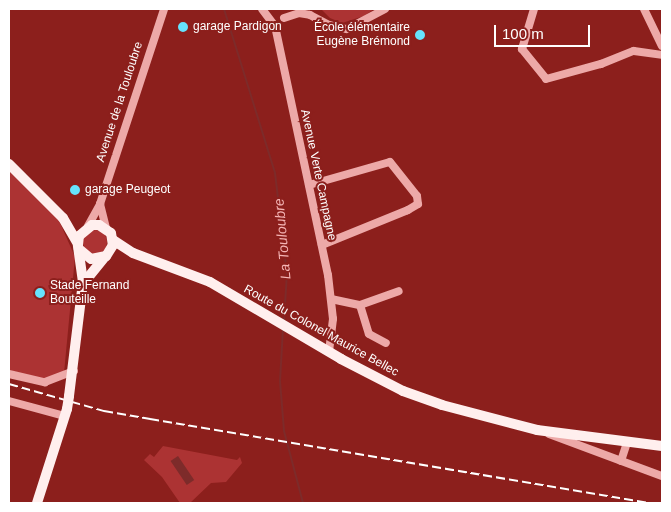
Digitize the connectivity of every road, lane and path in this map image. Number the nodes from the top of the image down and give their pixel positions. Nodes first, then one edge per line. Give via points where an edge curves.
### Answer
1 (164, 9) edge
2 (262, 9) edge
3 (294, 9) edge
4 (385, 9) edge
5 (534, 9) edge
6 (644, 9) edge
7 (284, 18) junction
8 (275, 26) junction
9 (662, 46) edge
10 (662, 55) edge
11 (9, 164) edge
12 (309, 185) junction
13 (100, 204) junction
14 (63, 218) junction
15 (87, 226) junction
16 (106, 228) junction
17 (113, 240) junction
18 (322, 245) junction
19 (78, 246) junction
20 (102, 258) junction
21 (148, 259) junction
22 (82, 284) junction
23 (399, 292) dead end
24 (331, 298) junction
25 (360, 305) junction
26 (386, 343) dead end
27 (329, 352) junction
28 (74, 371) junction
29 (9, 374) edge
30 (9, 401) edge
31 (66, 412) junction
32 (537, 430) junction
33 (627, 442) junction
34 (662, 446) edge
35 (621, 461) junction
36 (662, 476) edge
37 (37, 503) edge

1 - 13 street, Avenue de la Touloubre
2 - 8 street, Avenue Verte Campagne
3 - 7 street
4 - 7 street via 347,29 329,25 310,14 299,13
5 - 10 street via 522,49 546,78 600,64 634,50
6 - 9 street
7 - 8 street
8 - 12 street, Avenue Verte Campagne
11 - 14 main road
12 - 18 street, Avenue Verte Campagne
12 - 18 street via 390,162 416,196 418,204
13 - 15 street, Avenue de la Touloubre
13 - 16 street
14 - 15 main road via 77,227
14 - 19 main road
15 - 16 main road
15 - 19 main road
16 - 17 main road
17 - 20 main road
17 - 21 main road, Route du Colonel Maurice Bellec
18 - 24 street, Avenue Verte Campagne
19 - 20 main road via 91,259
19 - 22 main road
20 - 21 main road, Route du Colonel Maurice Bellec via 130,255
20 - 22 main road
21 - 27 main road, Route du Colonel Maurice Bellec via 202,278
22 - 28 main road
23 - 25 street
24 - 25 street
24 - 27 street, Avenue Verte Campagne via 333,336
25 - 26 street via 369,334
27 - 32 main road, Route du Colonel Maurice Bellec via 403,391 485,419
28 - 29 street via 45,382
28 - 31 main road, bridge
30 - 31 street
31 - 37 main road
32 - 33 main road, Route du Colonel Maurice Bellec
32 - 35 street
33 - 34 main road, Route du Colonel Maurice Bellec
33 - 35 street
35 - 36 street

